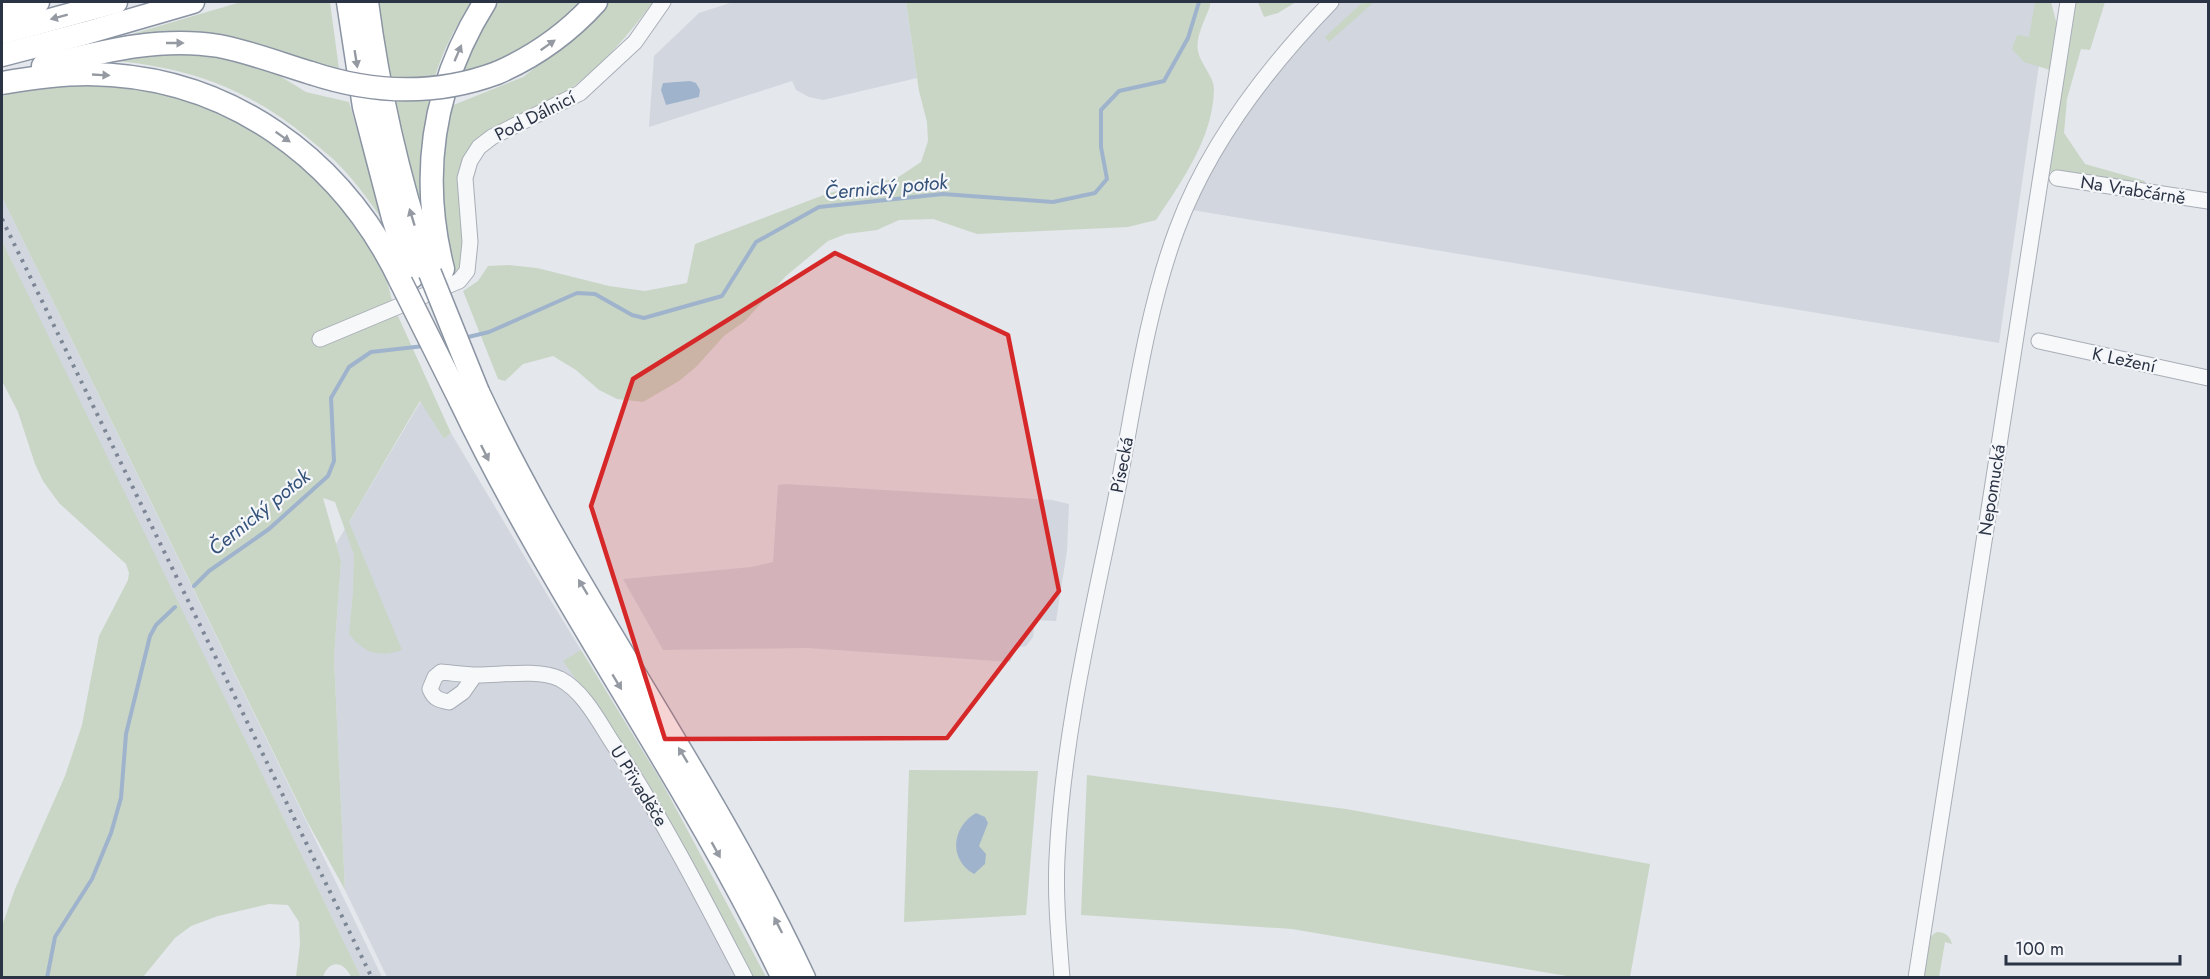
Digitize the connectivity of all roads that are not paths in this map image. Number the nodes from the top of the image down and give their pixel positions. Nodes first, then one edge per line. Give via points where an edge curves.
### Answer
1 (10, 2) edge
2 (38, 2) edge
3 (116, 2) edge
4 (193, 2) edge
5 (348, 2) edge
6 (367, 2) edge
7 (485, 2) edge
8 (596, 2) edge
9 (663, 2) edge
10 (1331, 2) edge
11 (2068, 2) edge
12 (2, 4) edge
13 (2, 10) edge
14 (2, 33) edge
15 (2, 55) edge
16 (2, 78) edge
17 (2, 83) edge
18 (2057, 178) dead end
19 (2208, 201) edge
20 (422, 276) junction
21 (320, 339) dead end
22 (2039, 341) dead end
23 (2208, 378) edge
24 (469, 396) junction
25 (475, 675) dead end
26 (745, 978) edge
27 (783, 978) edge
28 (804, 978) edge
29 (1062, 978) edge
30 (1916, 978) edge

1 - 12 highway
2 - 13 highway
3 -> 14 highway
4 - 15 highway
5 -> 20 highway via 367,117 393,218
20 -> 6 highway
20 -> 7 highway via 434,230 430,190 436,126 454,63
16 -> 8 highway, bridge via 117,48 191,43 219,46 366,88 415,90 459,85 516,65 550,44
9 - 21 street, Pod Dálnicí via 635,42 580,93 492,136 479,147 465,178 470,242 467,271 459,280
10 - 29 street, Písecká via 1259,84 1207,165 1178,228 1157,292 1070,732 1057,860
11 - 30 street, Nepomucká
17 -> 20 highway via 57,75 110,75 168,84 226,104 285,138 321,167 375,233
18 - 19 street, Na Vrabčárně
20 - 24 highway, bridge
20 - 24 highway, bridge
22 - 23 street, K Ležení
24 -> 27 highway via 511,501 708,836
28 -> 24 highway via 724,825
25 - 26 street, U Přivaděče via 540,674 558,678 573,688 645,791

